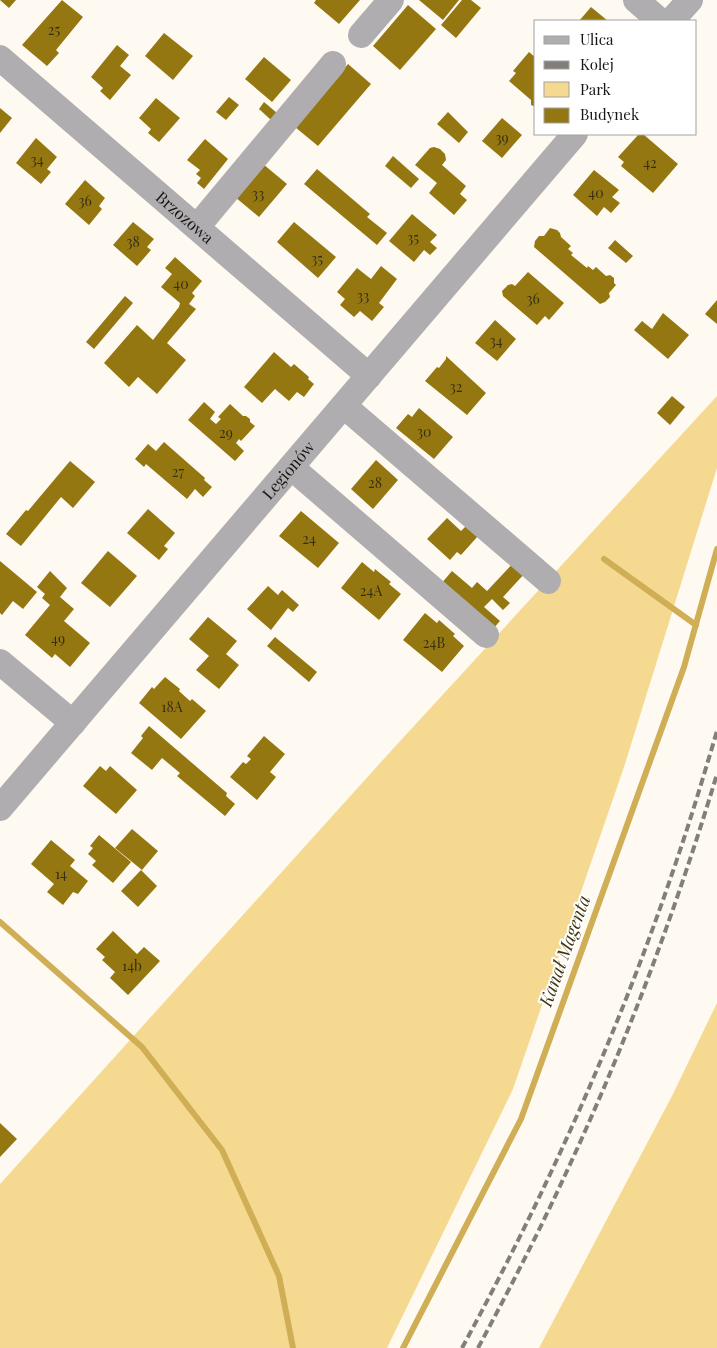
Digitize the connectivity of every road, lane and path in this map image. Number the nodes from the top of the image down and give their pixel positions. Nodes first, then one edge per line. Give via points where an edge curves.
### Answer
1 (391, 0) edge
2 (636, 0) edge
3 (690, 0) edge
4 (659, 20) edge
5 (672, 20) edge
6 (361, 35) dead end
7 (0, 58) edge
8 (333, 64) dead end
9 (574, 135) edge
10 (197, 227) junction
11 (369, 376) junction
12 (344, 406) junction
13 (291, 468) junction
14 (548, 581) dead end
15 (486, 635) dead end
16 (0, 662) edge
17 (73, 723) junction
18 (0, 808) edge

1 - 6 street
2 - 4 street
3 - 5 street
7 - 10 street, Brzozowa
8 - 10 street
9 - 11 street, Legionów
10 - 11 street, Brzozowa
11 - 12 street, Legionów
12 - 13 street, Legionów
12 - 14 street
13 - 15 street
13 - 17 street, Legionów
16 - 17 street
17 - 18 street, Legionów

